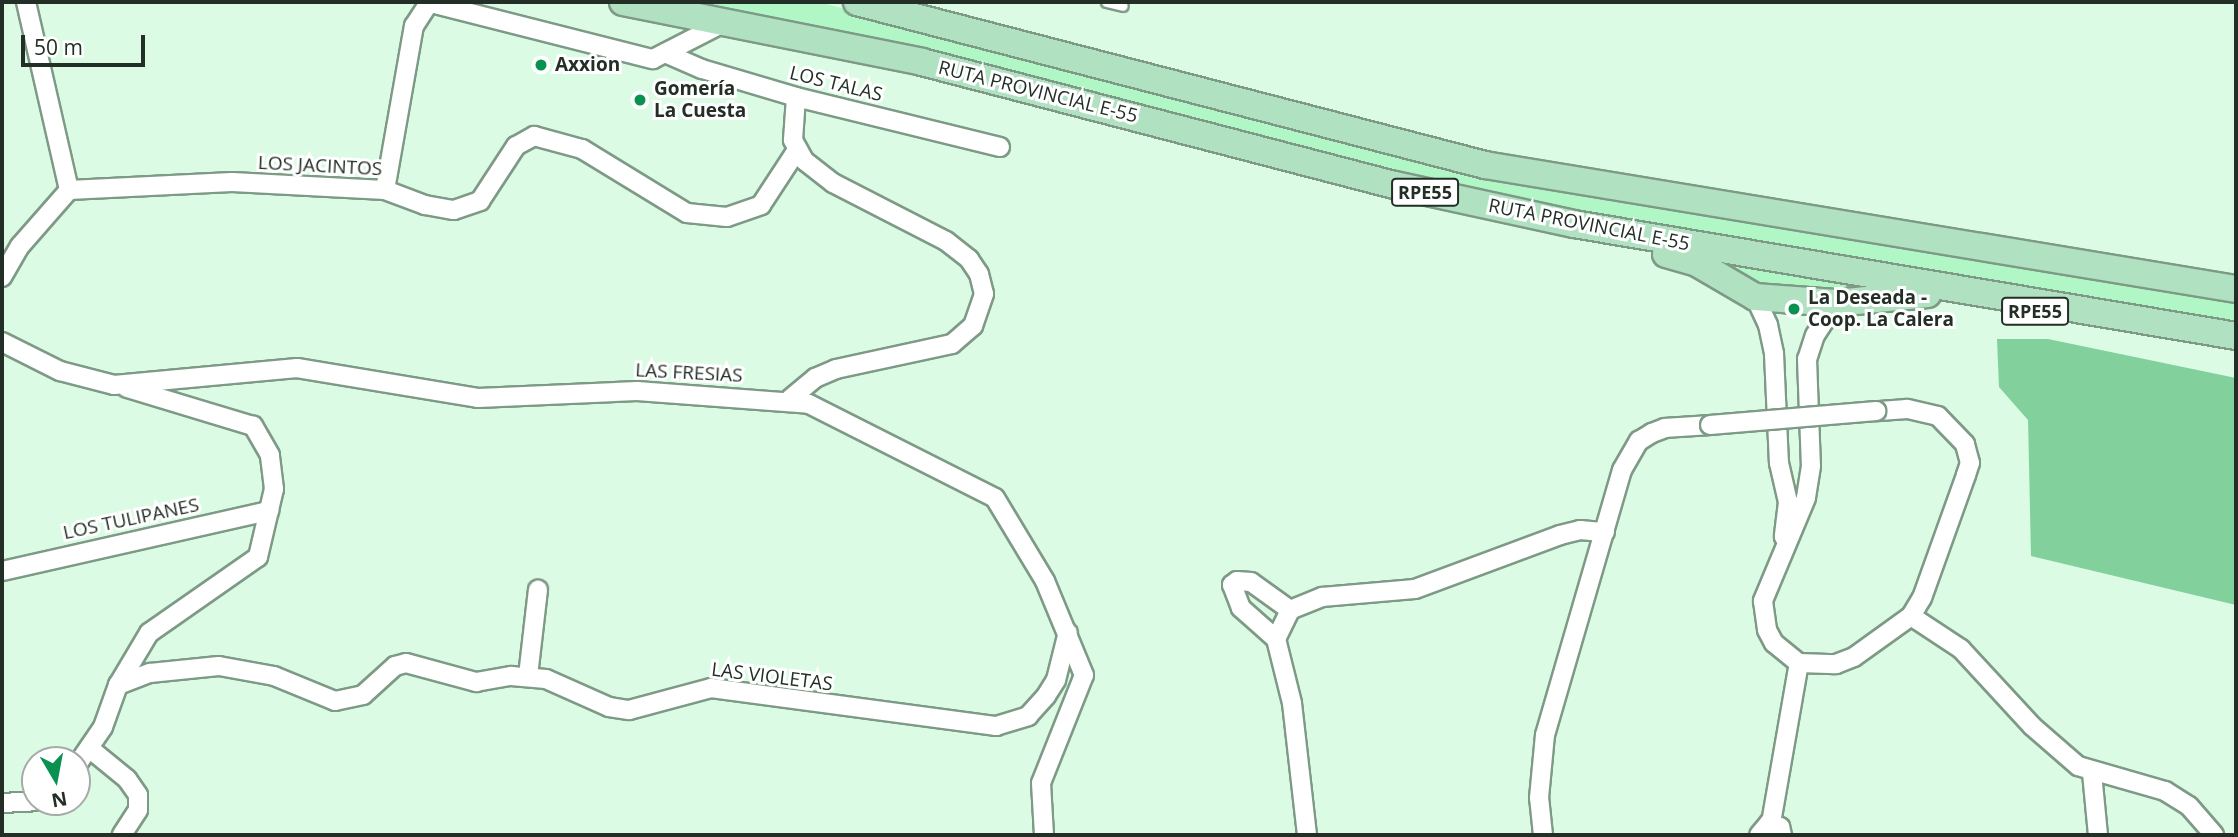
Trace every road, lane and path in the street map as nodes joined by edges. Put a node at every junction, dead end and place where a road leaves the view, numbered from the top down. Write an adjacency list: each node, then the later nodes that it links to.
1 (26, 2): 14 (street)
2 (428, 2): 9 (street); 15 (street)
3 (485, 2): 9 (street)
4 (623, 2): 8 (main road, RUTA PROVINCIAL E-55 / RPE55)
5 (857, 2): 18 (main road, RUTA PROVINCIAL E-55 / RPE55)
6 (1106, 2): 7 (lane)
7 (1123, 6)
8 (723, 23): 10 (street); 16 (main road, RUTA PROVINCIAL E-55 / RPE55)
9 (513, 25): 10 (street)
10 (666, 52): 11 (street, LOS TALAS)
11 (796, 96): 12 (street, LOS TALAS); 13 (street)
12 (1000, 147)
13 (797, 150): 15 (street, LOS JACINTOS); 25 (street)
14 (69, 190): 15 (street, LOS JACINTOS); 17 (street)
15 (385, 190)
16 (1449, 198): 19 (main road, RPE55); 21 (main road, RUTA PROVINCIAL E-55 / RPE55)
17 (2, 277)
18 (2236, 289)
19 (1755, 297): 20 (main road, RPE55); 26 (street)
20 (1836, 303): 21 (main road, RPE55); 27 (street)
21 (2192, 328): 22 (main road, RUTA PROVINCIAL E-55 / RPE55)
22 (2236, 336)
23 (2, 342): 24 (street, LAS FRESIAS)
24 (114, 385): 25 (street, LAS FRESIAS); 28 (street)
25 (790, 399): 35 (street, LAS FRESIAS)
26 (1779, 463): 27 (street); 30 (street)
27 (1811, 466): 30 (street)
28 (269, 512): 31 (street, LOS TULIPANES); 39 (street)
29 (1605, 532): 33 (street); 34 (street, bridge); 49 (street)
30 (1782, 553): 37 (street)
31 (2, 571)
32 (538, 590): 38 (street)
33 (1290, 610): 36 (street); 36 (street)
34 (1911, 616): 37 (street); 42 (street)
35 (1068, 632): 38 (street, LAS VIOLETAS); 47 (street, LAS FRESIAS)
36 (1276, 639): 48 (street)
37 (1799, 663): 45 (street)
38 (528, 676): 39 (street, LAS VIOLETAS)
39 (118, 685): 40 (street)
40 (90, 746)
41 (91, 750): 46 (street)
42 (2092, 773): 50 (street); 51 (street)
43 (21, 802): 44 (street)
44 (2, 803)
45 (1771, 831)
46 (122, 835)
47 (1044, 835)
48 (1307, 835)
49 (1544, 835)
50 (2098, 835)
51 (2214, 835)

